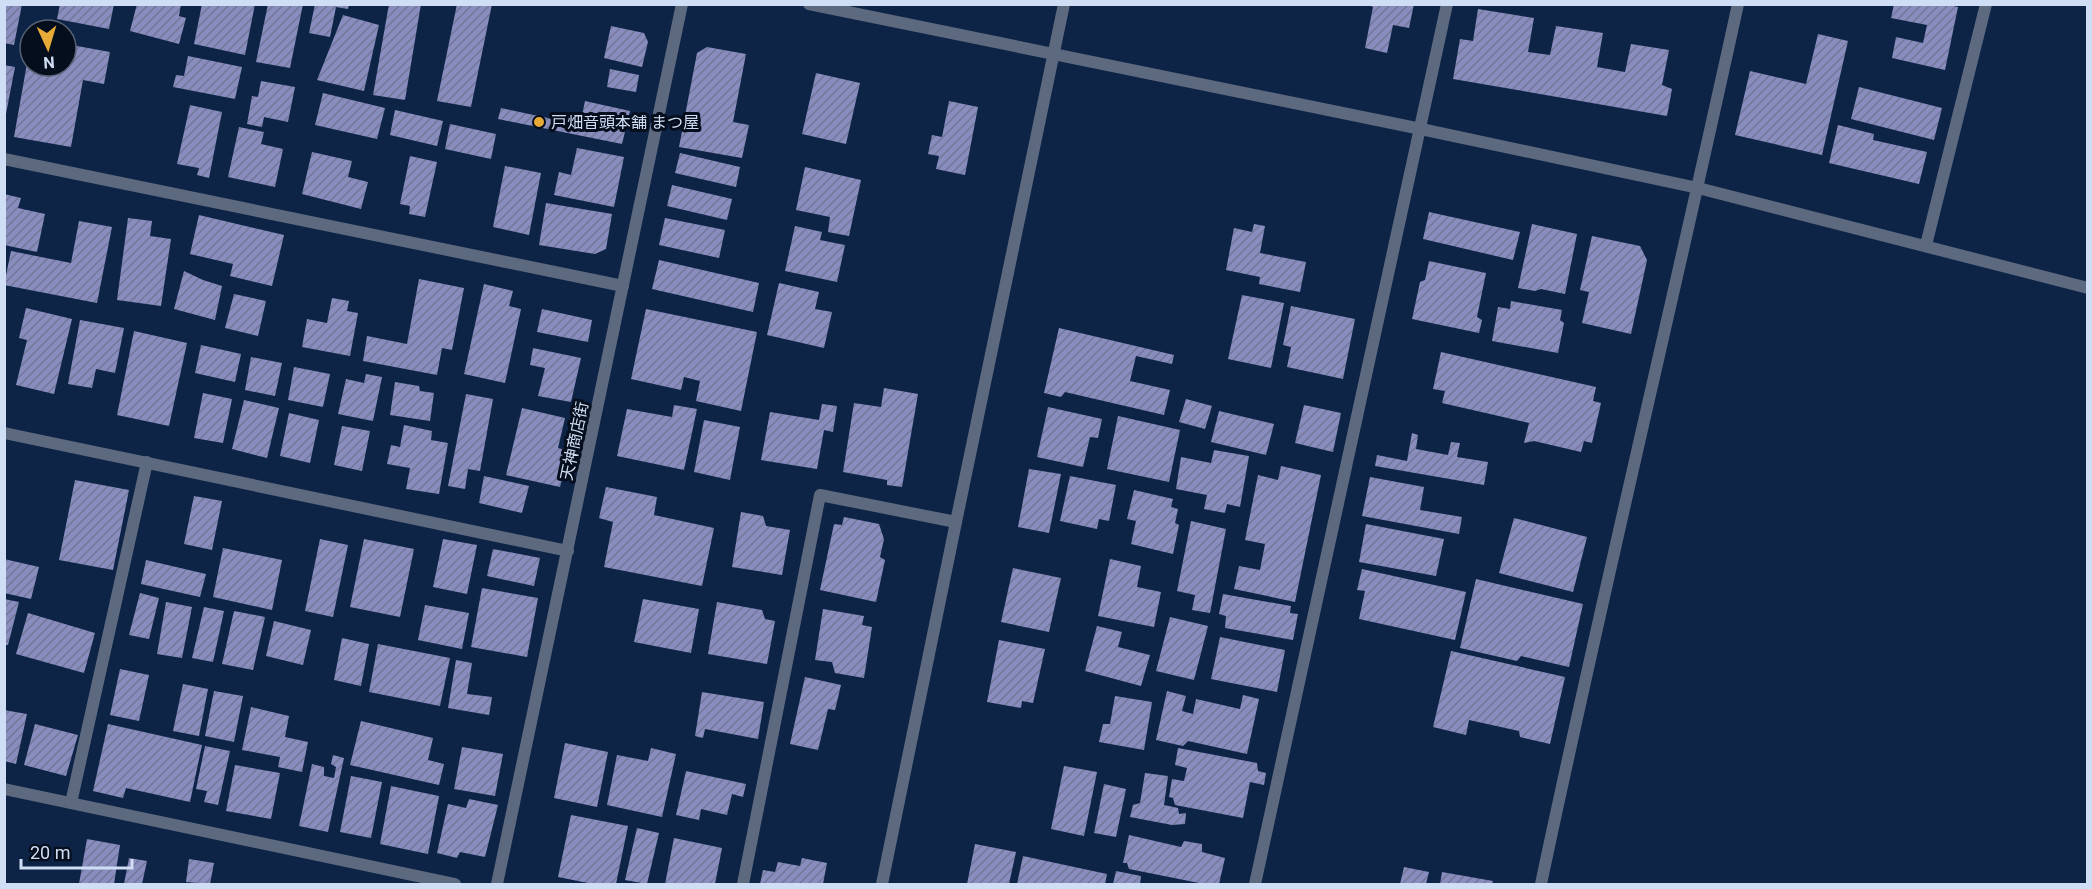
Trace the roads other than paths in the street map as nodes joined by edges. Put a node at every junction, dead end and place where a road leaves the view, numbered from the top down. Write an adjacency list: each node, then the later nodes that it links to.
1 (682, 4): 12 (street, 天神商店街)
2 (808, 4): 7 (street)
3 (1064, 4): 7 (street)
4 (1447, 4): 8 (street)
5 (1738, 4): 10 (street)
6 (1986, 4): 11 (street)
7 (1053, 55): 8 (street); 16 (street)
8 (1421, 129): 10 (street); 24 (street)
9 (4, 159): 12 (street)
10 (1698, 188): 11 (street); 25 (street)
11 (1926, 245): 13 (street)
12 (623, 286): 17 (street, 天神商店街)
13 (2088, 288)
14 (4, 433): 15 (street)
15 (147, 462): 17 (street); 19 (street)
16 (956, 522): 22 (street); 23 (street)
17 (568, 551): 21 (street, 天神商店街)
18 (4, 789): 19 (street)
19 (71, 803): 20 (street)
20 (455, 885)
21 (497, 885)
22 (743, 885)
23 (882, 885)
24 (1255, 885)
25 (1541, 885)

